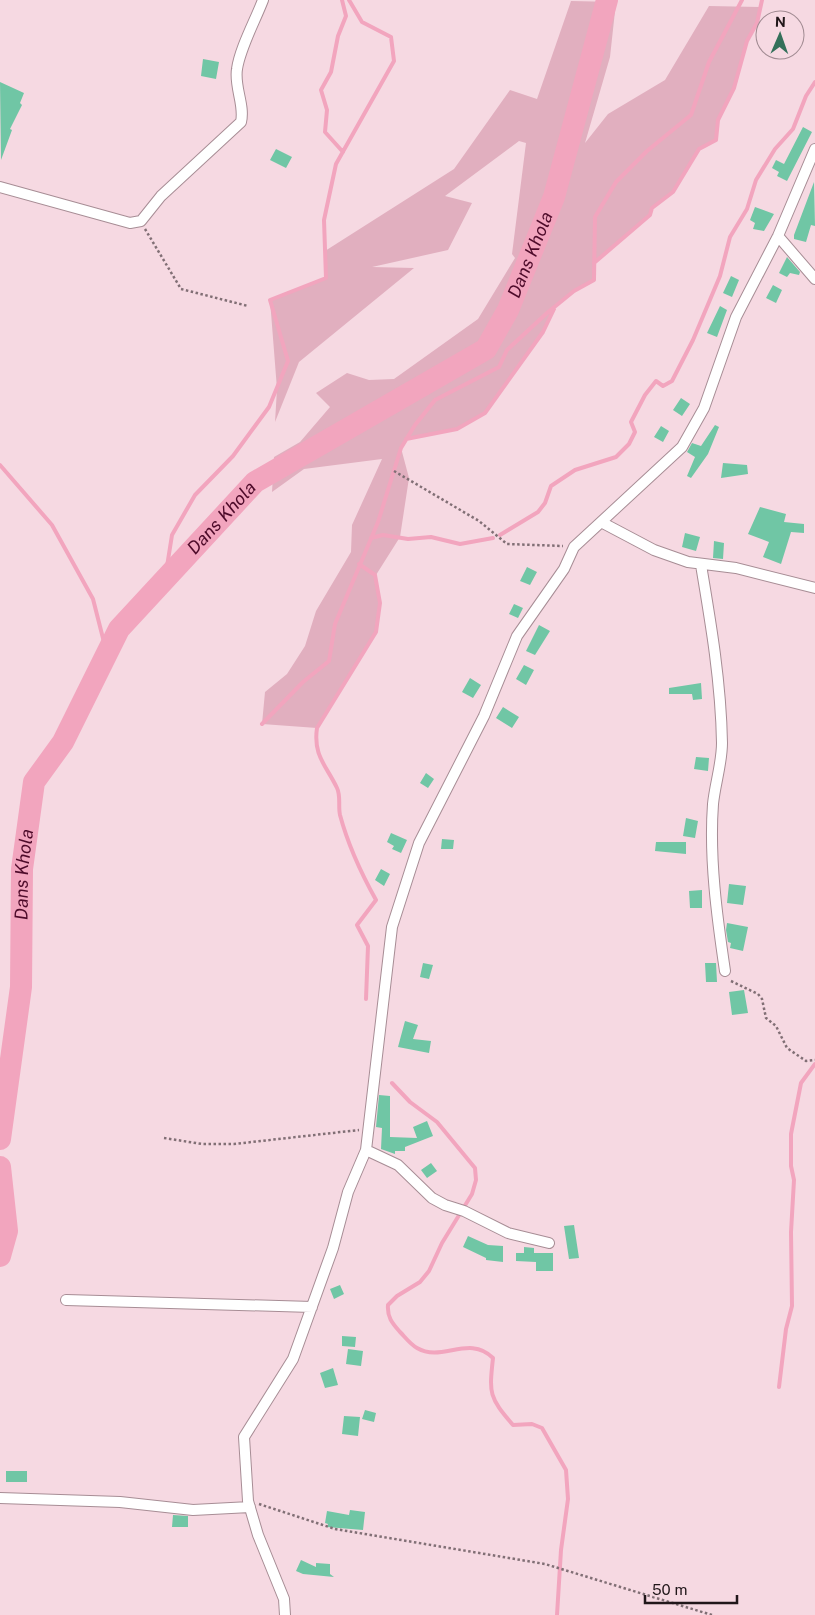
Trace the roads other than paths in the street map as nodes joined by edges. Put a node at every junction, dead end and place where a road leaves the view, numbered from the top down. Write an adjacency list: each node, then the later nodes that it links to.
1 (263, 0): 3 (street)
2 (815, 149): 4 (street)
3 (0, 186)
4 (778, 236): 5 (street); 6 (street)
5 (815, 279)
6 (601, 522): 7 (street); 10 (street)
7 (701, 565): 8 (street); 9 (street)
8 (815, 588)
9 (724, 971)
10 (366, 1150): 11 (street); 13 (street)
11 (549, 1243)
12 (66, 1300): 13 (street)
13 (312, 1307): 15 (street)
14 (0, 1498): 15 (street)
15 (249, 1504): 16 (street)
16 (285, 1615)

